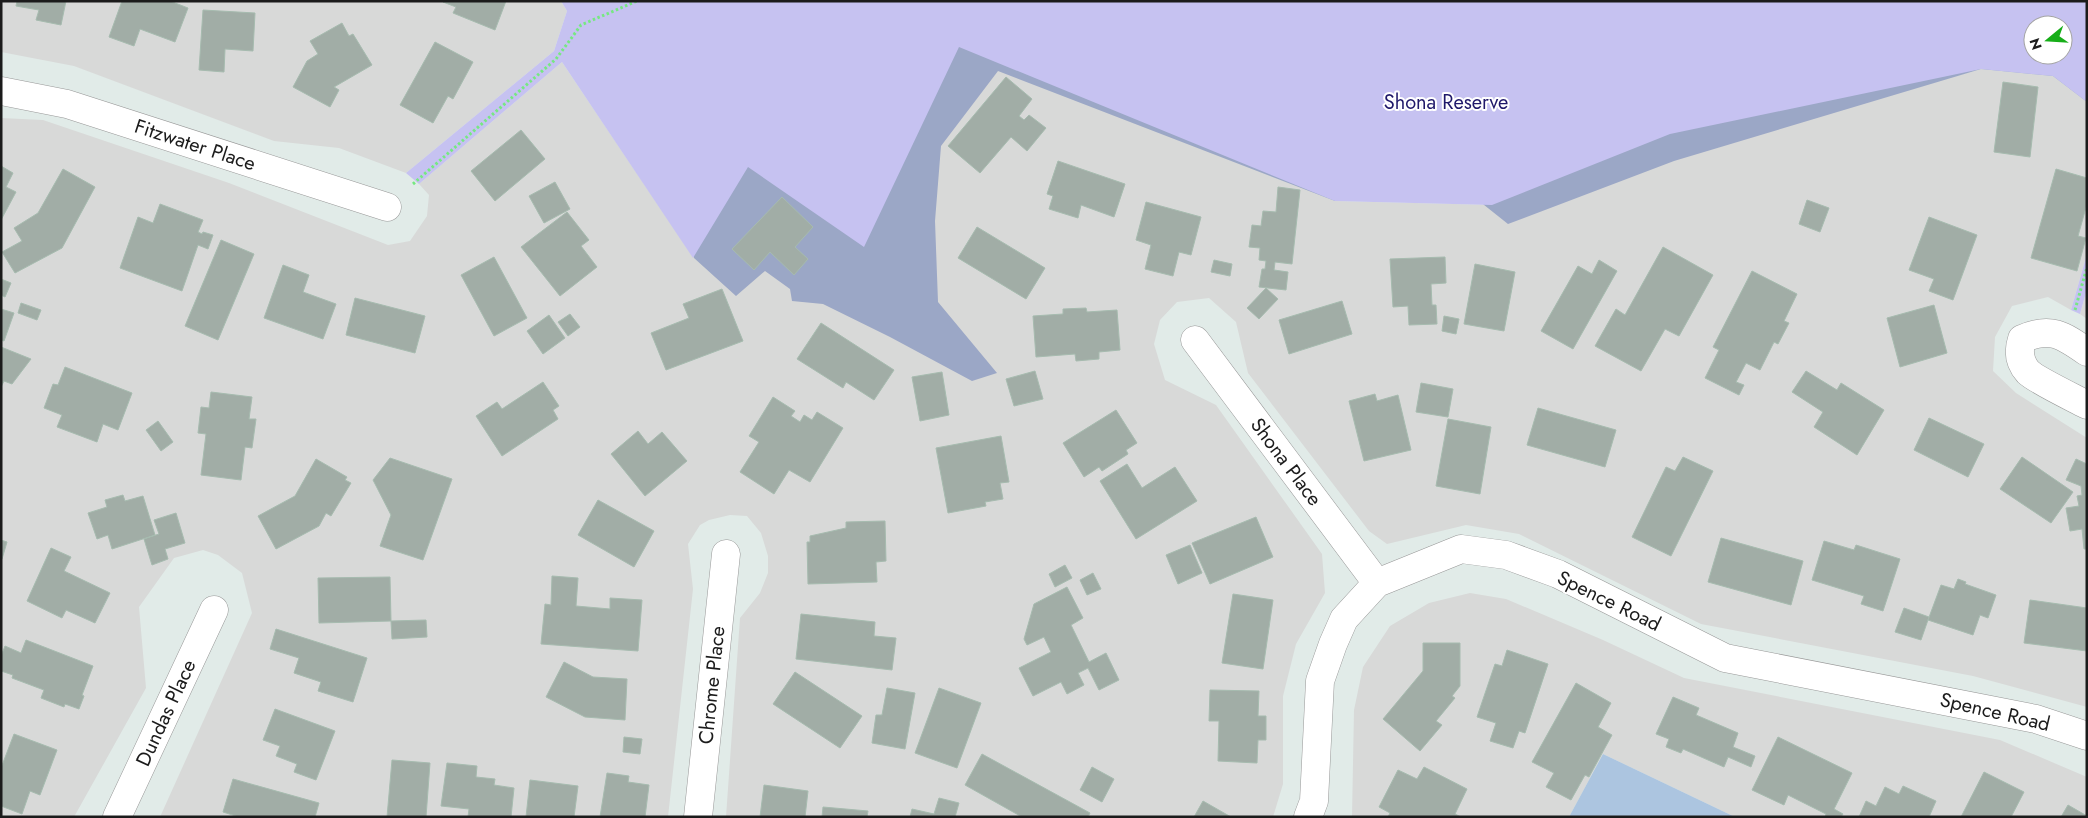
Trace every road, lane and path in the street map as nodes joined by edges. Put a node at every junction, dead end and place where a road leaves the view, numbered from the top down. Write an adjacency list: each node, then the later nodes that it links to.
1 (637, 1): 3 (path)
2 (1, 91): 4 (street, Fitzwater Place)
3 (413, 184)
4 (387, 207)
5 (2087, 267): 6 (path)
6 (2074, 311)
7 (1195, 340): 11 (street, Shona Place)
8 (2087, 352): 9 (street)
9 (2087, 405)
10 (726, 554): 15 (street, Chrome Place)
11 (1377, 583): 13 (street, Spence Road); 16 (street, Spence Road)
12 (214, 610): 14 (street, Dundas Place)
13 (2087, 736)
14 (117, 817)
15 (698, 817)
16 (1308, 817)

